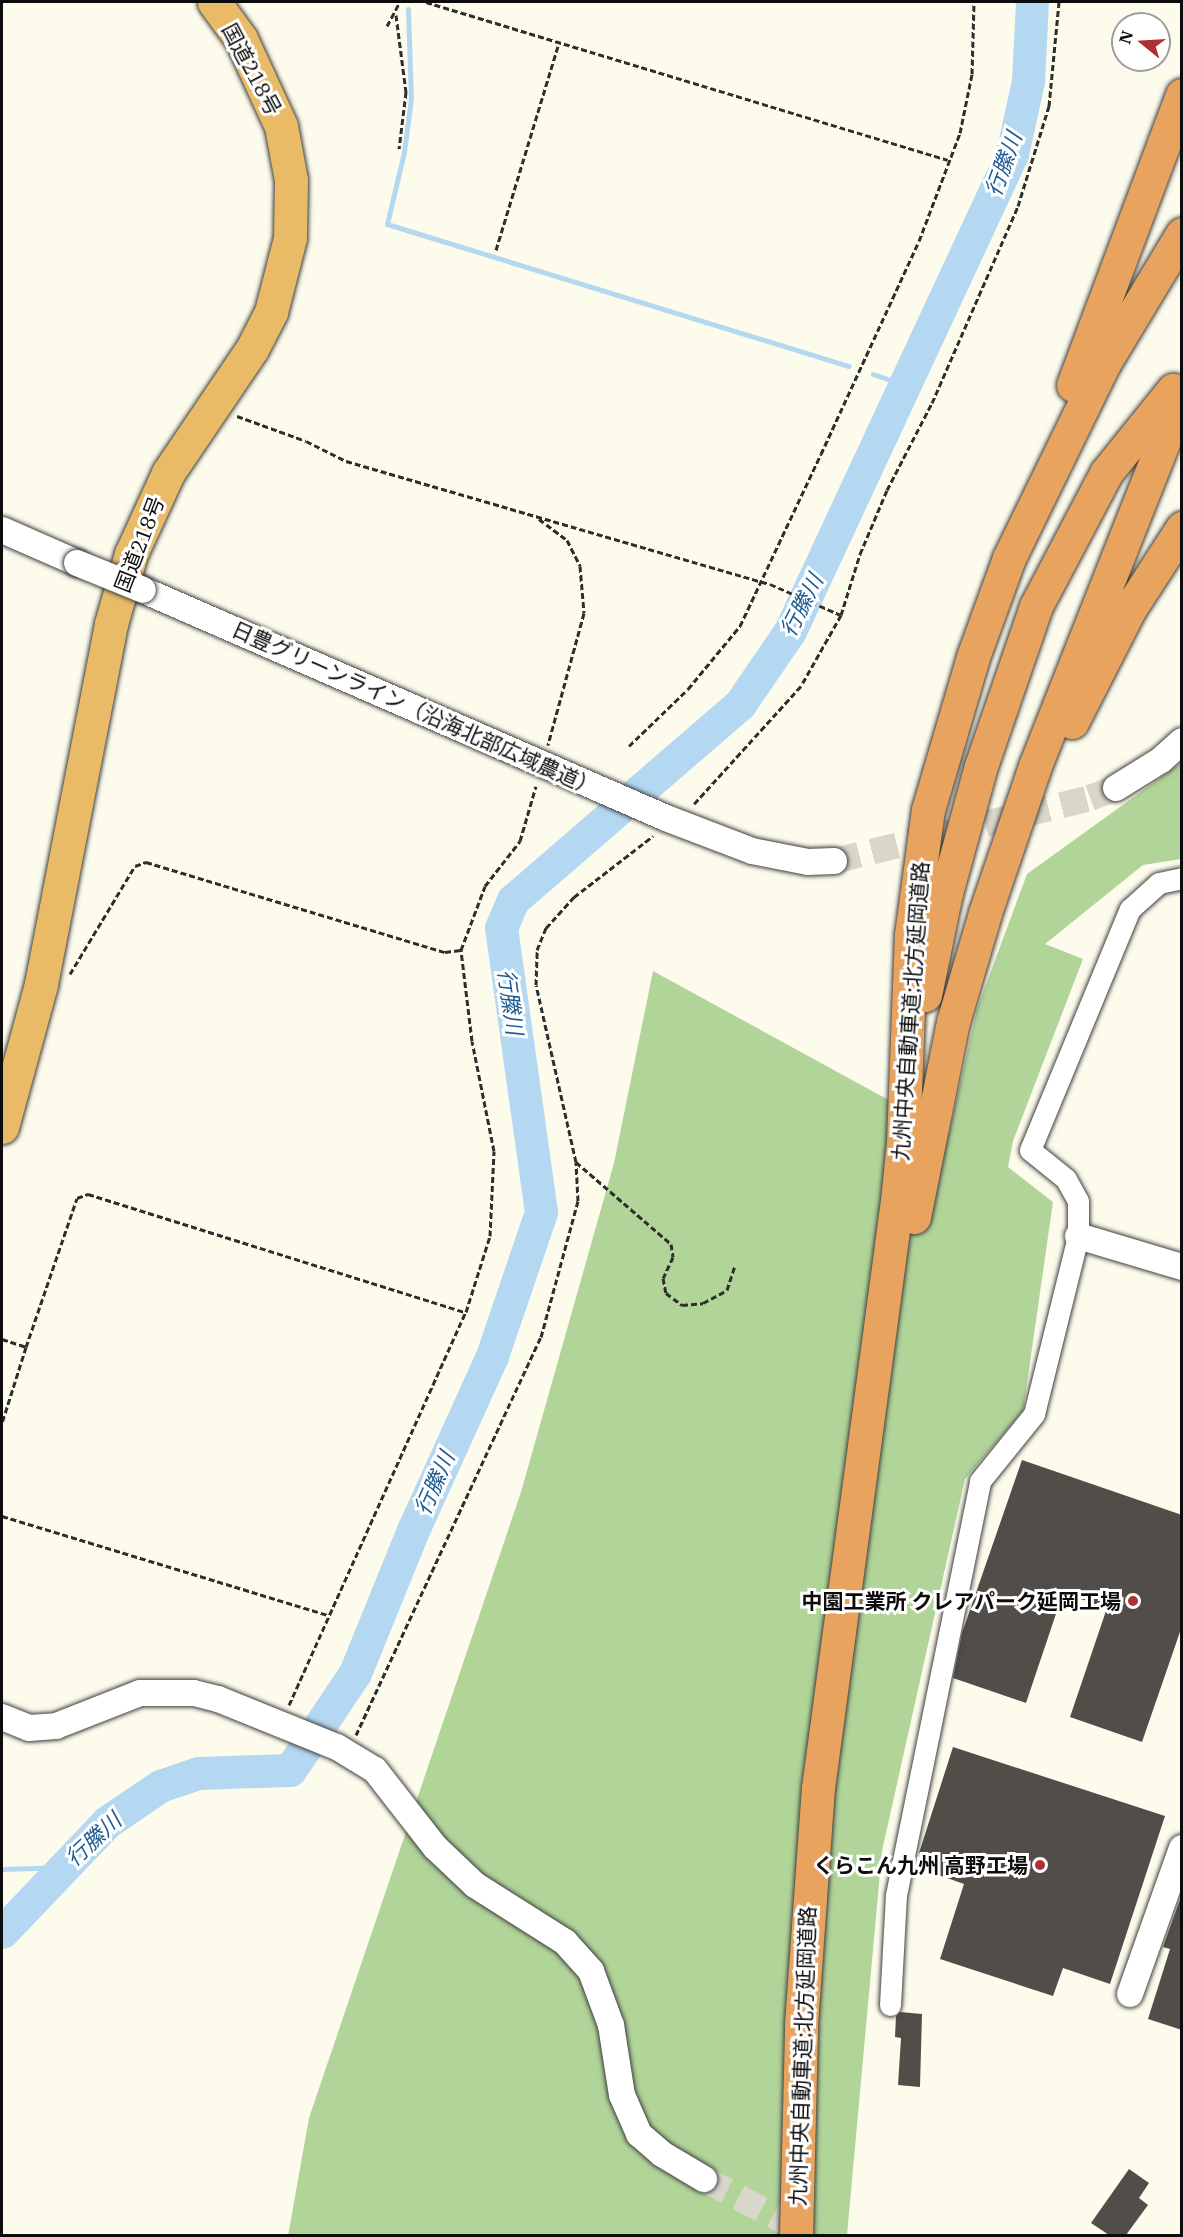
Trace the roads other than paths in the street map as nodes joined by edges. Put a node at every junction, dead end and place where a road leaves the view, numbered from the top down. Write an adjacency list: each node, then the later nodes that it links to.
1 (214, 2): 13 (highway, 国道218号)
2 (1182, 95): 8 (highway)
3 (1182, 234): 8 (highway, 九州中央自動車道;北方延岡道路)
4 (1182, 381): 14 (highway)
5 (1182, 394): 14 (highway, 九州中央自動車道;北方延岡道路)
6 (1182, 528): 14 (highway)
7 (2, 530): 11 (street, 日豊グリーンライン（沿海北部広域農道）, bridge)
8 (1009, 558): 14 (highway, 九州中央自動車道;北方延岡道路)
9 (1182, 741): 10 (street)
10 (1116, 788)
11 (834, 861)
12 (1182, 878): 15 (street)
13 (2, 1127)
14 (918, 1136): 22 (highway, 九州中央自動車道;北方延岡道路)
15 (1078, 1236): 16 (street); 20 (street)
16 (1182, 1267)
17 (2, 1717): 21 (street)
18 (1182, 1848): 19 (street)
19 (1130, 1994)
20 (890, 2005)
21 (704, 2179)
22 (796, 2235)

